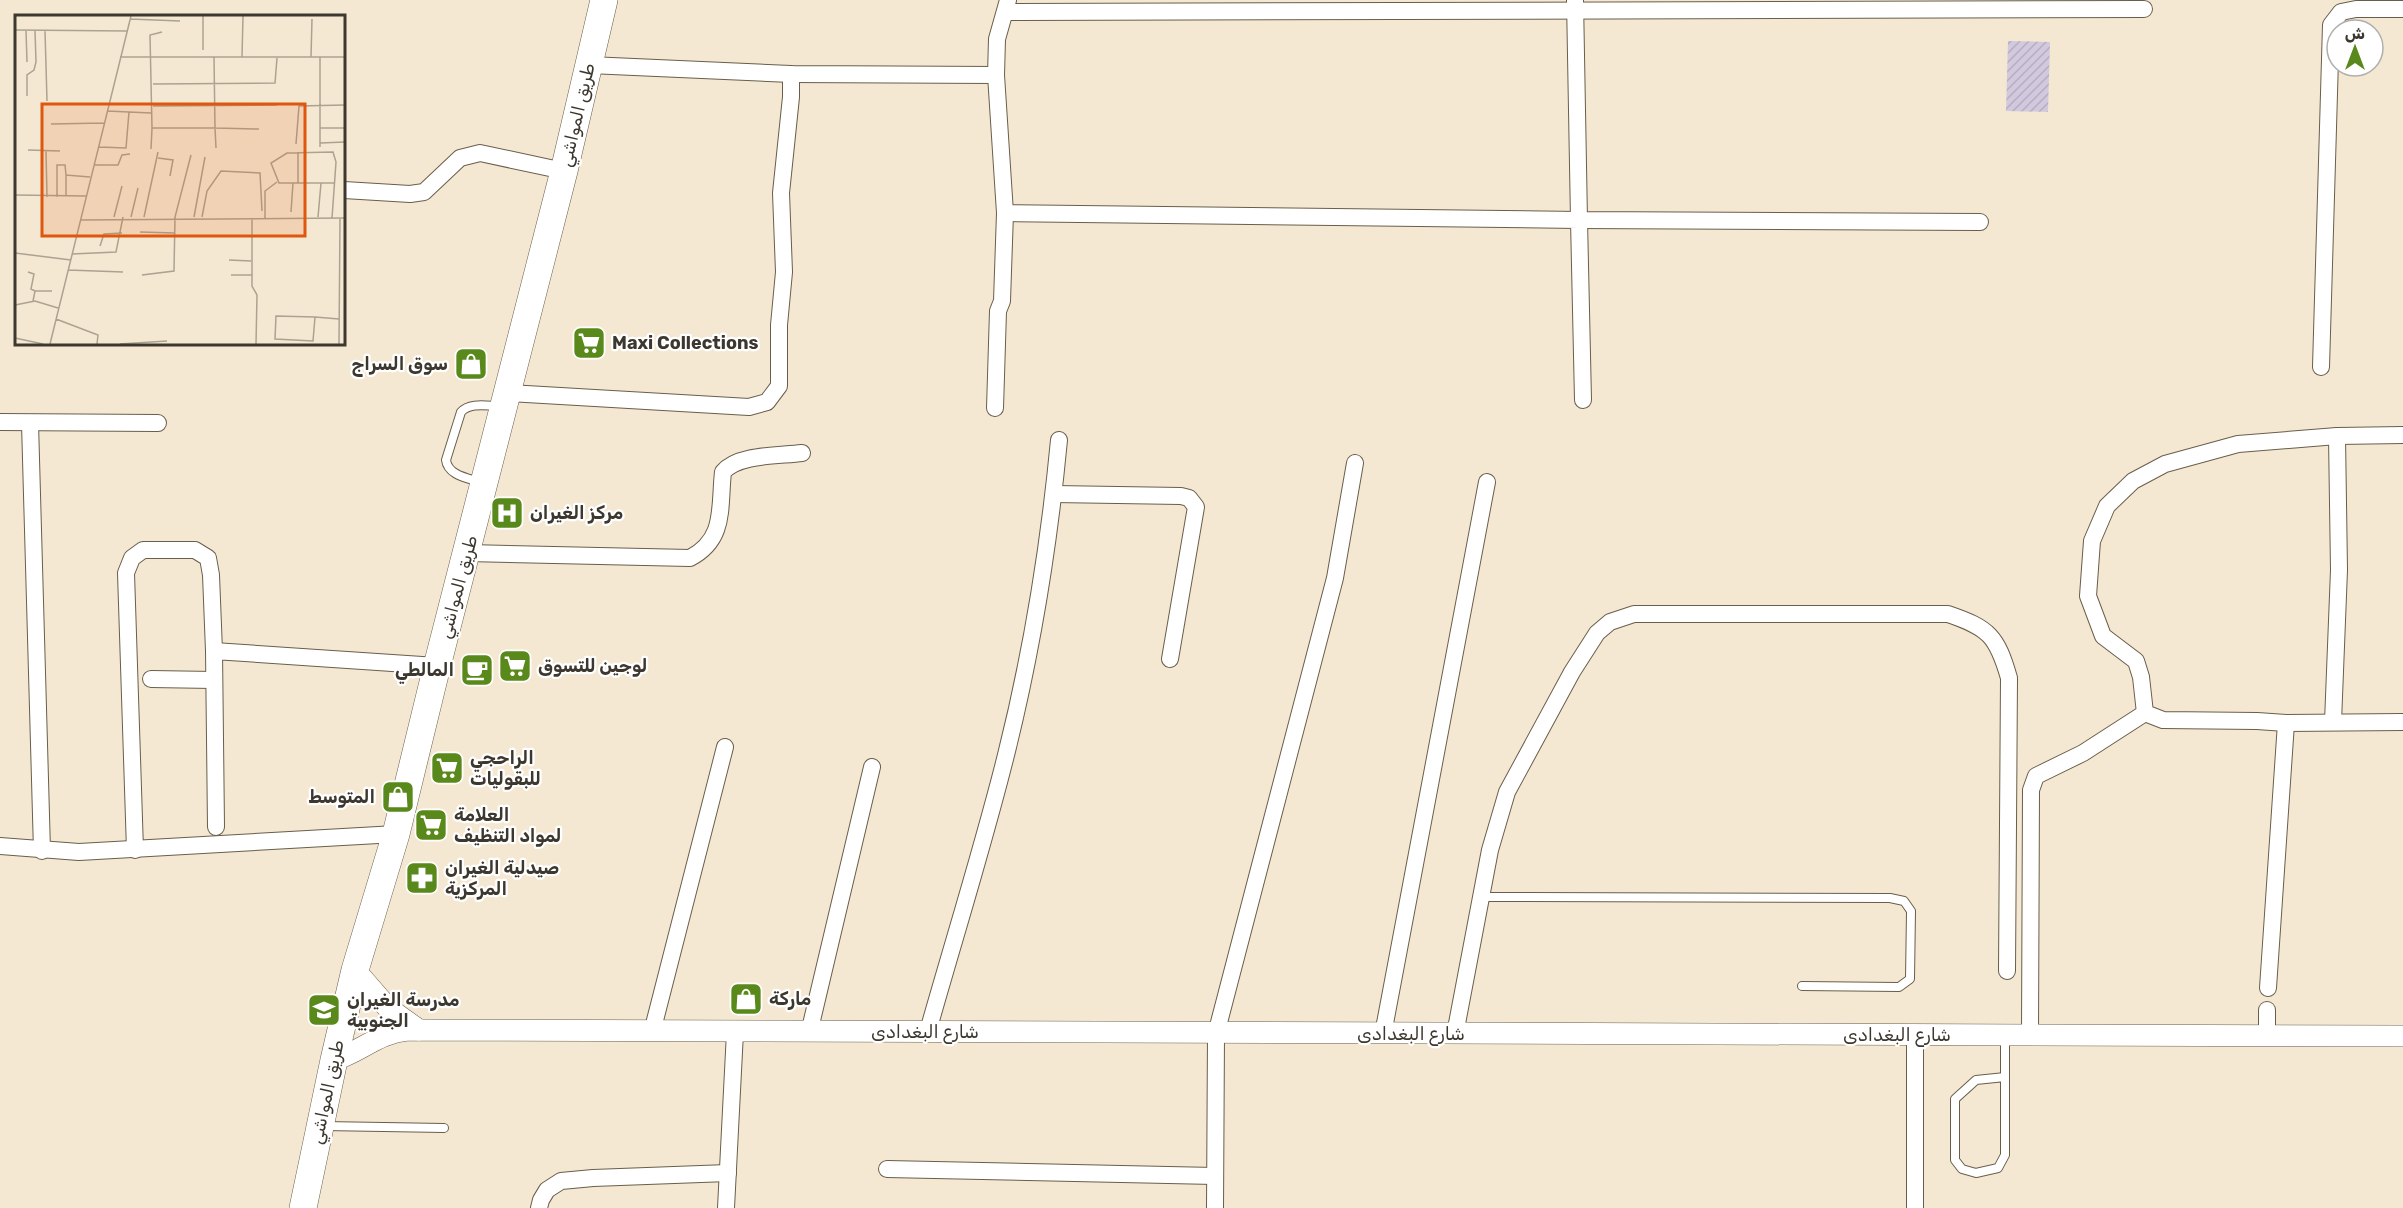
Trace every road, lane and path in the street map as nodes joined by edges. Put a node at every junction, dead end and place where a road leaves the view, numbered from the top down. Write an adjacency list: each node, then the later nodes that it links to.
1 (604, 0): 6 (main road, طريق المواشي)
2 (1007, 6): 3 (street); 8 (street)
3 (1575, 6): 4 (street); 12 (street)
4 (2144, 9)
5 (2403, 9): 14 (street)
6 (589, 65): 7 (street); 9 (main road, طريق المواشي)
7 (791, 74): 8 (street); 15 (street)
8 (996, 75): 11 (street)
9 (564, 171): 10 (street); 15 (main road, طريق المواشي)
10 (345, 190)
11 (1005, 213): 12 (street); 17 (street)
12 (1579, 220): 13 (street); 16 (street)
13 (1980, 222)
14 (2321, 366)
15 (507, 399): 27 (main road, طريق المواشي); 27 (lane)
16 (1583, 400)
17 (995, 408)
18 (0, 423): 19 (street)
19 (30, 423): 20 (street); 44 (street)
20 (158, 423)
21 (2403, 435): 22 (street)
22 (2337, 436): 35 (street); 36 (street)
23 (1059, 440): 28 (street)
24 (802, 453): 29 (street)
25 (1355, 462): 57 (street)
26 (1487, 482): 58 (street)
27 (485, 484): 29 (main road, طريق المواشي)
28 (1054, 494): 31 (street); 53 (street)
29 (467, 553): 32 (main road, طريق المواشي)
30 (214, 651): 32 (street); 34 (street); 45 (street)
31 (1170, 659)
32 (437, 666): 42 (main road, طريق المواشي)
33 (151, 679): 34 (street)
34 (214, 680): 41 (street)
35 (2145, 713): 38 (street); 62 (street)
36 (2333, 722): 37 (street); 38 (street)
37 (2403, 722)
38 (2286, 723): 50 (street)
39 (725, 747): 54 (street)
40 (872, 767): 56 (street)
41 (216, 828)
42 (396, 834): 45 (street); 47 (main road, طريق المواشي)
43 (0, 846): 44 (street)
44 (42, 850): 45 (street)
45 (135, 850)
46 (1480, 897): 48 (street); 49 (lane); 59 (street)
47 (355, 970): 52 (street); 65 (main road, طريق المواشي)
48 (2007, 971)
49 (1802, 986)
50 (2268, 988)
51 (2267, 1010): 63 (street)
52 (419, 1030): 54 (street, شارع البغدادى); 65 (street, شارع البغدادى)
53 (928, 1031): 56 (street, شارع البغدادى); 57 (street, شارع البغدادى)
54 (652, 1032): 55 (street, شارع البغدادى)
55 (735, 1032): 56 (street, شارع البغدادى); 70 (street)
56 (809, 1033)
57 (1216, 1034): 58 (street, شارع البغدادى); 71 (street)
58 (1383, 1034): 59 (street, شارع البغدادى)
59 (1455, 1034): 60 (street, شارع البغدادى)
60 (1915, 1035): 61 (street, شارع البغدادى); 76 (street)
61 (2005, 1036): 62 (street, شارع البغدادى); 66 (lane)
62 (2030, 1036): 63 (street, شارع البغدادى)
63 (2267, 1036): 64 (street, شارع البغدادى)
64 (2403, 1036)
65 (333, 1060): 67 (main road, طريق المواشي)
66 (2005, 1077): 66 (lane)
67 (320, 1126): 68 (lane); 72 (main road, طريق المواشي)
68 (444, 1128)
69 (887, 1169): 71 (street)
70 (728, 1173): 73 (street); 74 (street)
71 (1215, 1176): 75 (street)
72 (303, 1208)
73 (539, 1208)
74 (726, 1208)
75 (1215, 1208)
76 (1915, 1208)

